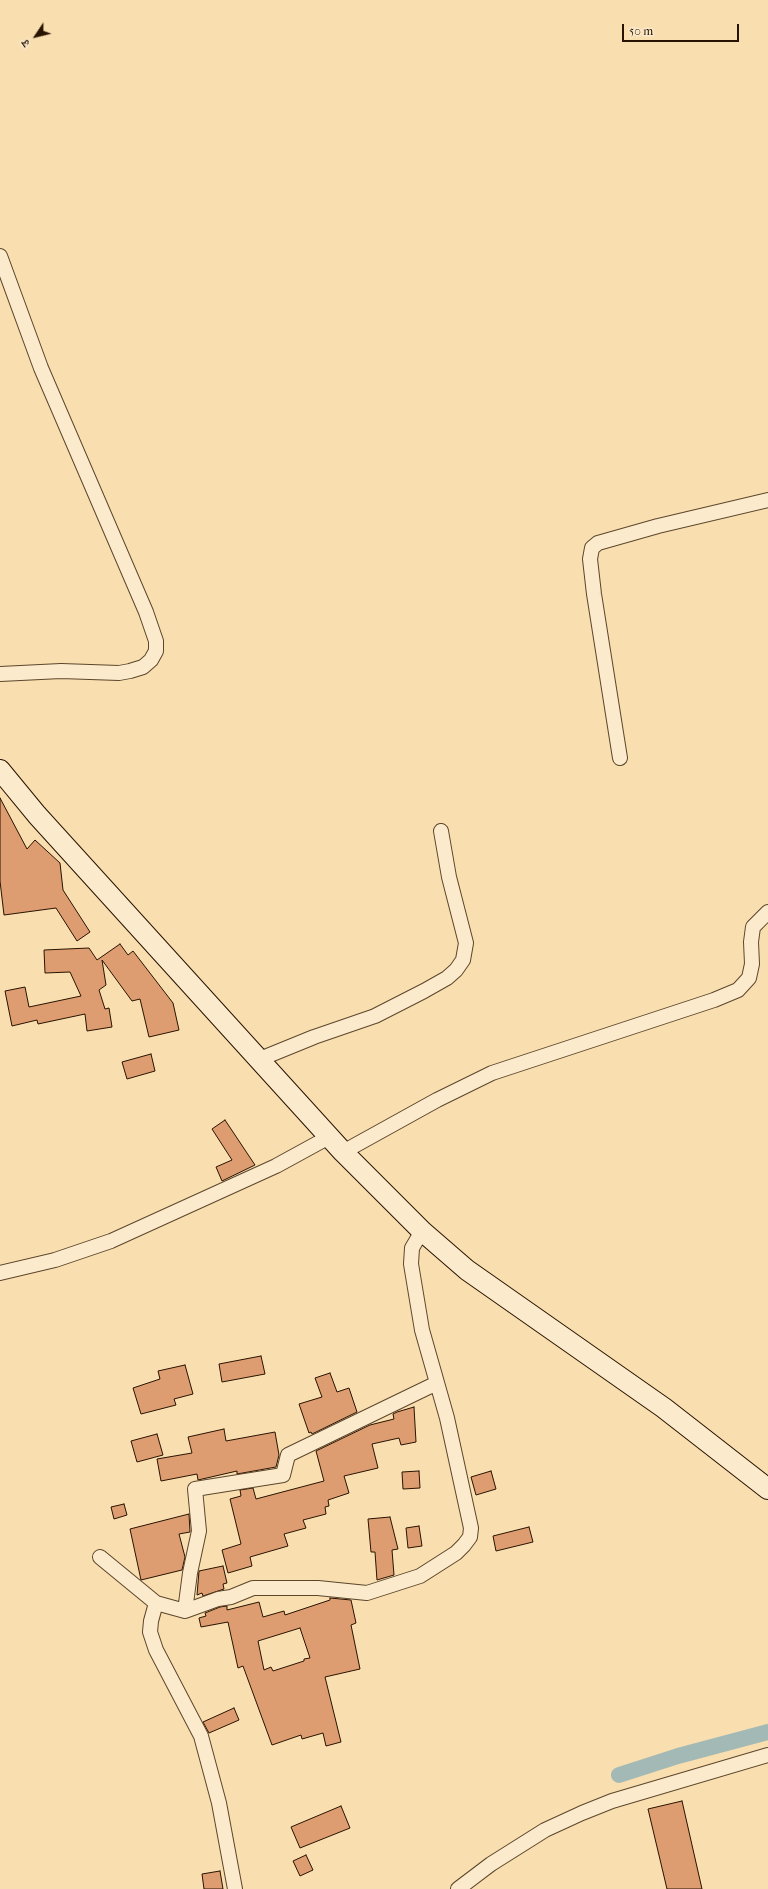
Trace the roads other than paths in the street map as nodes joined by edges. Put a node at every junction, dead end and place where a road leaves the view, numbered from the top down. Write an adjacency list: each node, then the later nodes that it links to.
1 (0, 256): 3 (street)
2 (768, 500): 4 (street)
3 (0, 674)
4 (620, 758)
5 (0, 770): 8 (main road)
6 (441, 831): 8 (street)
7 (768, 912): 10 (street)
8 (260, 1059): 9 (main road)
9 (329, 1137): 10 (main road); 12 (street)
10 (343, 1152): 11 (main road)
11 (422, 1231): 13 (street); 14 (main road)
12 (0, 1273)
13 (437, 1384): 17 (street); 17 (street)
14 (768, 1489)
15 (100, 1557): 16 (street)
16 (156, 1603): 17 (street); 19 (street)
17 (185, 1611)
18 (768, 1755): 20 (street)
19 (235, 1889)
20 (458, 1889)

